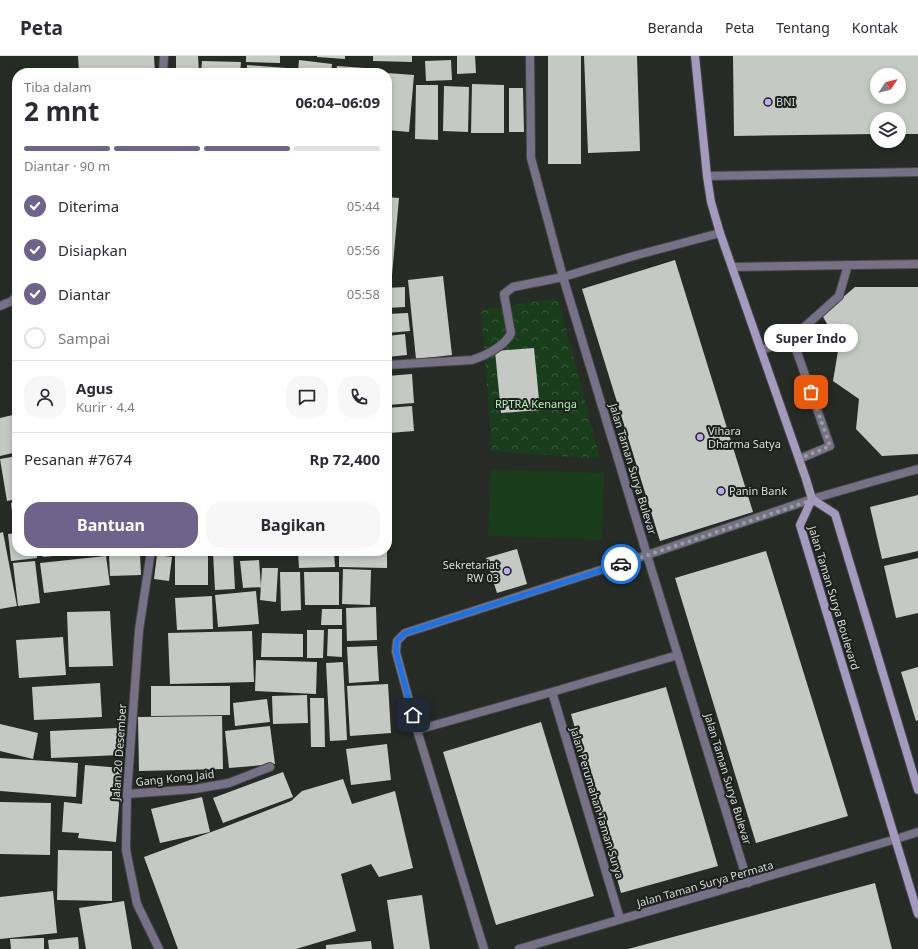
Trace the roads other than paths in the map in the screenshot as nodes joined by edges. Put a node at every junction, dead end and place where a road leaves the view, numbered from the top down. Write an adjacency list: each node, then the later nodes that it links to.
1 (164, 56): 4 (street)
2 (530, 56): 11 (street, Jalan Taman Surya Bulevar)
3 (695, 56): 6 (street)
4 (163, 68)
5 (918, 172): 6 (street)
6 (707, 176): 7 (street)
7 (720, 233): 10 (street); 11 (street)
8 (918, 264): 9 (street)
9 (848, 265): 10 (street); 14 (street)
10 (733, 267): 15 (street)
11 (563, 277): 16 (street); 20 (street, Jalan Taman Surya Bulevar)
12 (12, 302): 13 (street)
13 (0, 306)
14 (792, 338): 15 (street); 17 (street)
15 (762, 350): 17 (street)
16 (392, 365)
17 (799, 459): 19 (street)
18 (918, 469): 19 (street)
19 (812, 500): 20 (street); 26 (street); 29 (street, Jalan Taman Surya Boulevard)
20 (647, 555): 22 (street, Jalan Taman Surya Bulevar); 24 (street)
21 (150, 556): 27 (street, Jalan 20 Desember)
22 (678, 655): 23 (street); 30 (street, Jalan Taman Surya Bulevar)
23 (552, 692): 24 (street); 32 (street, Jalan Perumahan Taman Surya)
24 (417, 730): 34 (street)
25 (270, 767): 27 (street, Gang Kong Jaid)
26 (918, 790)
27 (127, 794): 33 (street, Jalan 20 Desember)
28 (918, 832): 29 (street, Jalan Taman Surya Permata)
29 (896, 839): 30 (street, Jalan Taman Surya Permata); 31 (street, Jalan Taman Surya Boulevard)
30 (748, 882): 32 (street, Jalan Taman Surya Permata)
31 (918, 914)
32 (620, 920): 35 (street, Jalan Taman Surya Permata)
33 (159, 949)
34 (484, 949)
35 (519, 949)

